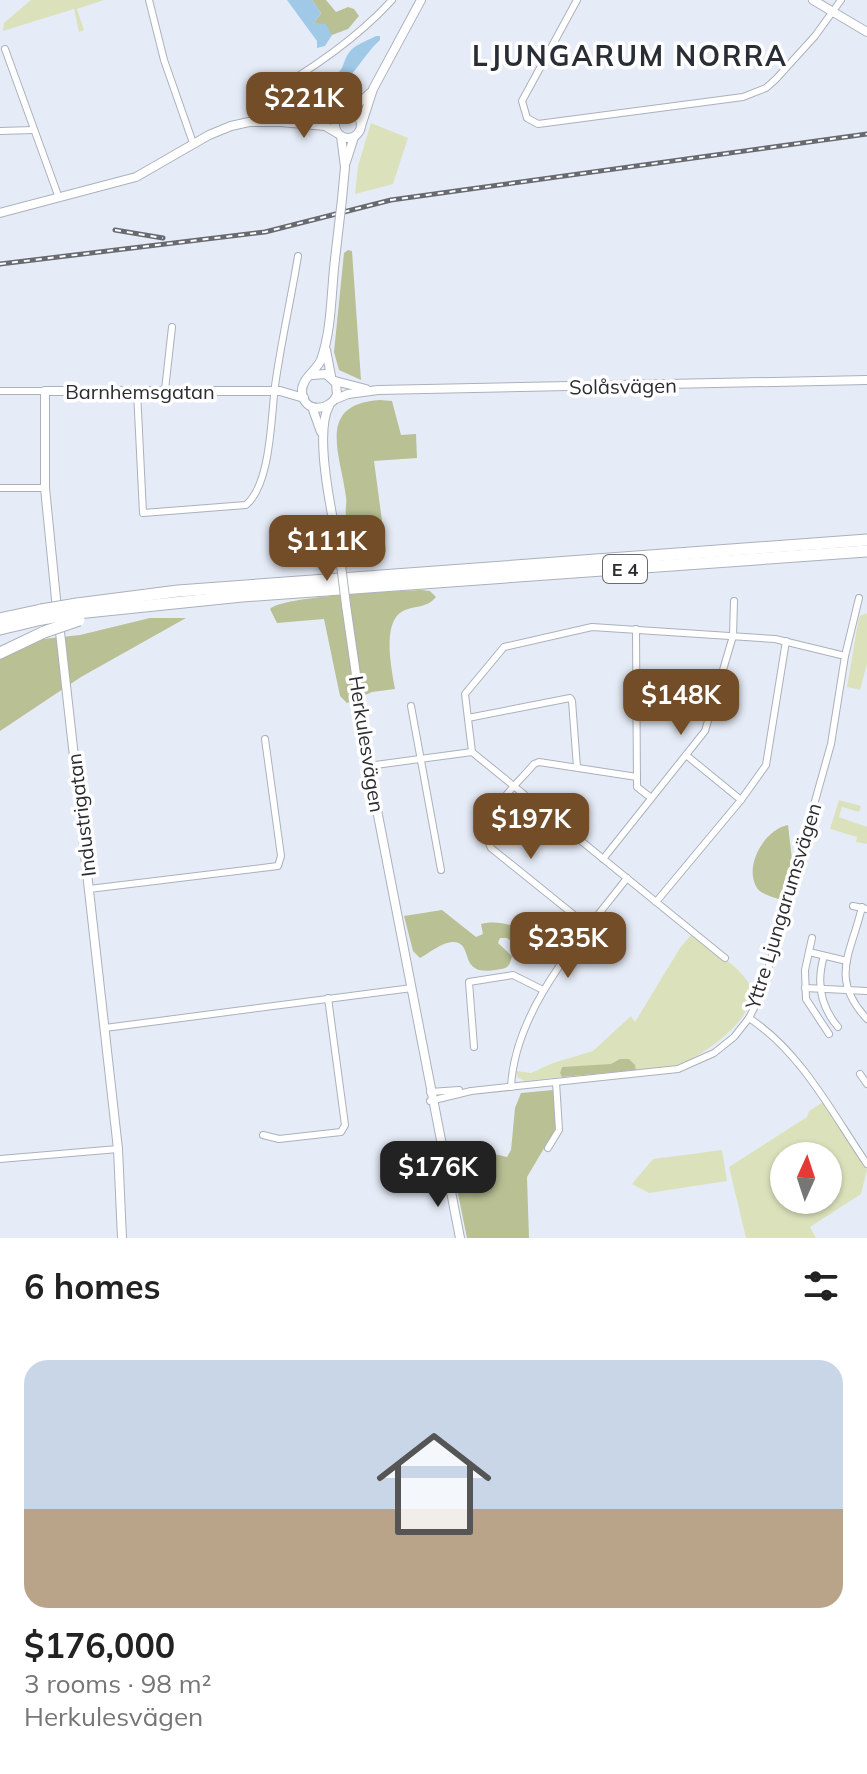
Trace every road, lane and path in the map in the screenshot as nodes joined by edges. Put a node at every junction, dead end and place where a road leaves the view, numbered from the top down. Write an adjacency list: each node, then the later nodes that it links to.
1 (149, 0): 21 (street)
2 (392, 0): 13 (street)
3 (577, 0): 7 (street)
4 (813, 0): 7 (street)
5 (841, 0): 7 (street)
6 (418, 1): 12 (street)
7 (833, 11): 8 (street)
8 (867, 32)
9 (5, 49): 10 (street)
10 (11, 66): 11 (street); 17 (street)
11 (0, 69)
12 (373, 89): 14 (street); 16 (street)
13 (251, 104)
14 (345, 113): 15 (street); 16 (street); 19 (street)
15 (281, 122): 19 (street); 21 (street)
16 (361, 126): 20 (street)
17 (34, 130): 18 (street); 23 (street)
18 (0, 131)
19 (339, 134): 20 (street); 22 (street)
20 (354, 137): 22 (street)
21 (193, 143): 23 (street)
22 (345, 167): 27 (street, bridge)
23 (59, 198): 24 (street)
24 (0, 213)
25 (298, 256): 37 (street)
26 (172, 327): 32 (street)
27 (325, 343): 28 (street); 29 (street)
28 (312, 375): 29 (street); 31 (street)
29 (333, 378): 33 (street, Solåsvägen); 39 (street)
30 (867, 380): 33 (street, Solåsvägen)
31 (304, 383): 37 (street, Barnhemsgatan); 38 (street)
32 (165, 390): 36 (street, Barnhemsgatan); 37 (street, Barnhemsgatan)
33 (378, 390): 39 (street, Solåsvägen)
34 (0, 391): 35 (street, Barnhemsgatan)
35 (45, 391): 36 (street, Barnhemsgatan); 43 (street, Industrigatan)
36 (137, 391): 37 (street)
37 (277, 391): 38 (street, Barnhemsgatan)
38 (304, 398): 40 (street)
39 (332, 403): 40 (street); 41 (street, Herkulesvägen)
40 (312, 407): 41 (street, Herkulesvägen)
41 (323, 440): 65 (street, Herkulesvägen, bridge)
42 (0, 488): 43 (street)
43 (45, 488): 74 (street, Industrigatan)
44 (867, 540): 48 (highway, E 4)
45 (867, 551): 48 (highway, E 4)
46 (859, 598): 91 (street, Yttre Ljungarumsvägen)
47 (734, 601): 53 (street)
48 (78, 612): 49 (highway, bridge); 55 (highway, E 4, bridge)
49 (42, 615): 50 (highway); 51 (highway)
50 (0, 619)
51 (0, 629)
52 (636, 629): 53 (street); 57 (street); 60 (street)
53 (733, 636): 54 (street); 58 (street)
54 (786, 641): 56 (street); 70 (street)
55 (0, 653)
56 (841, 655)
57 (638, 684): 58 (street); 67 (street)
58 (719, 687): 63 (street)
59 (411, 706): 64 (street)
60 (468, 718): 62 (street); 66 (street)
61 (265, 739): 74 (street)
62 (472, 752): 64 (street); 68 (street)
63 (686, 755): 69 (street); 70 (street)
64 (419, 758): 65 (street); 72 (street)
65 (368, 766): 84 (street, Herkulesvägen)
66 (577, 767): 67 (street); 68 (street)
67 (637, 777): 69 (street)
68 (515, 787): 71 (street); 78 (street)
69 (650, 797): 71 (street)
70 (741, 800): 75 (street)
71 (603, 859): 73 (street)
72 (441, 870)
73 (627, 878): 75 (street); 78 (street)
74 (89, 889): 94 (street, Industrigatan)
75 (656, 902): 82 (street)
76 (853, 906): 77 (street)
77 (865, 908): 83 (street)
78 (589, 927): 87 (street)
79 (812, 938): 80 (street)
80 (809, 952): 81 (street); 85 (street)
81 (824, 956): 83 (street); 86 (street)
82 (725, 958)
83 (847, 961): 88 (street)
84 (412, 988): 90 (street); 101 (street, Herkulesvägen)
85 (805, 988): 86 (street); 95 (street)
86 (821, 988): 88 (street); 93 (street)
87 (543, 990): 96 (street); 100 (street)
88 (846, 990): 89 (street); 92 (street)
89 (867, 991)
90 (328, 998): 94 (street); 102 (street)
91 (749, 1018): 98 (street, Yttre Ljungarumsvägen); 106 (street)
92 (867, 1019)
93 (838, 1027)
94 (105, 1028): 104 (street, Industrigatan)
95 (829, 1034)
96 (474, 1047)
97 (860, 1074): 99 (street)
98 (556, 1082): 100 (street, Yttre Ljungarumsvägen); 103 (street)
99 (867, 1084)
100 (511, 1087): 101 (street, Yttre Ljungarumsvägen)
101 (432, 1096): 108 (street, Herkulesvägen)
102 (263, 1135)
103 (548, 1148)
104 (118, 1149): 105 (street); 107 (street, Industrigatan)
105 (0, 1159)
106 (867, 1164)
107 (122, 1238)
108 (460, 1238)

